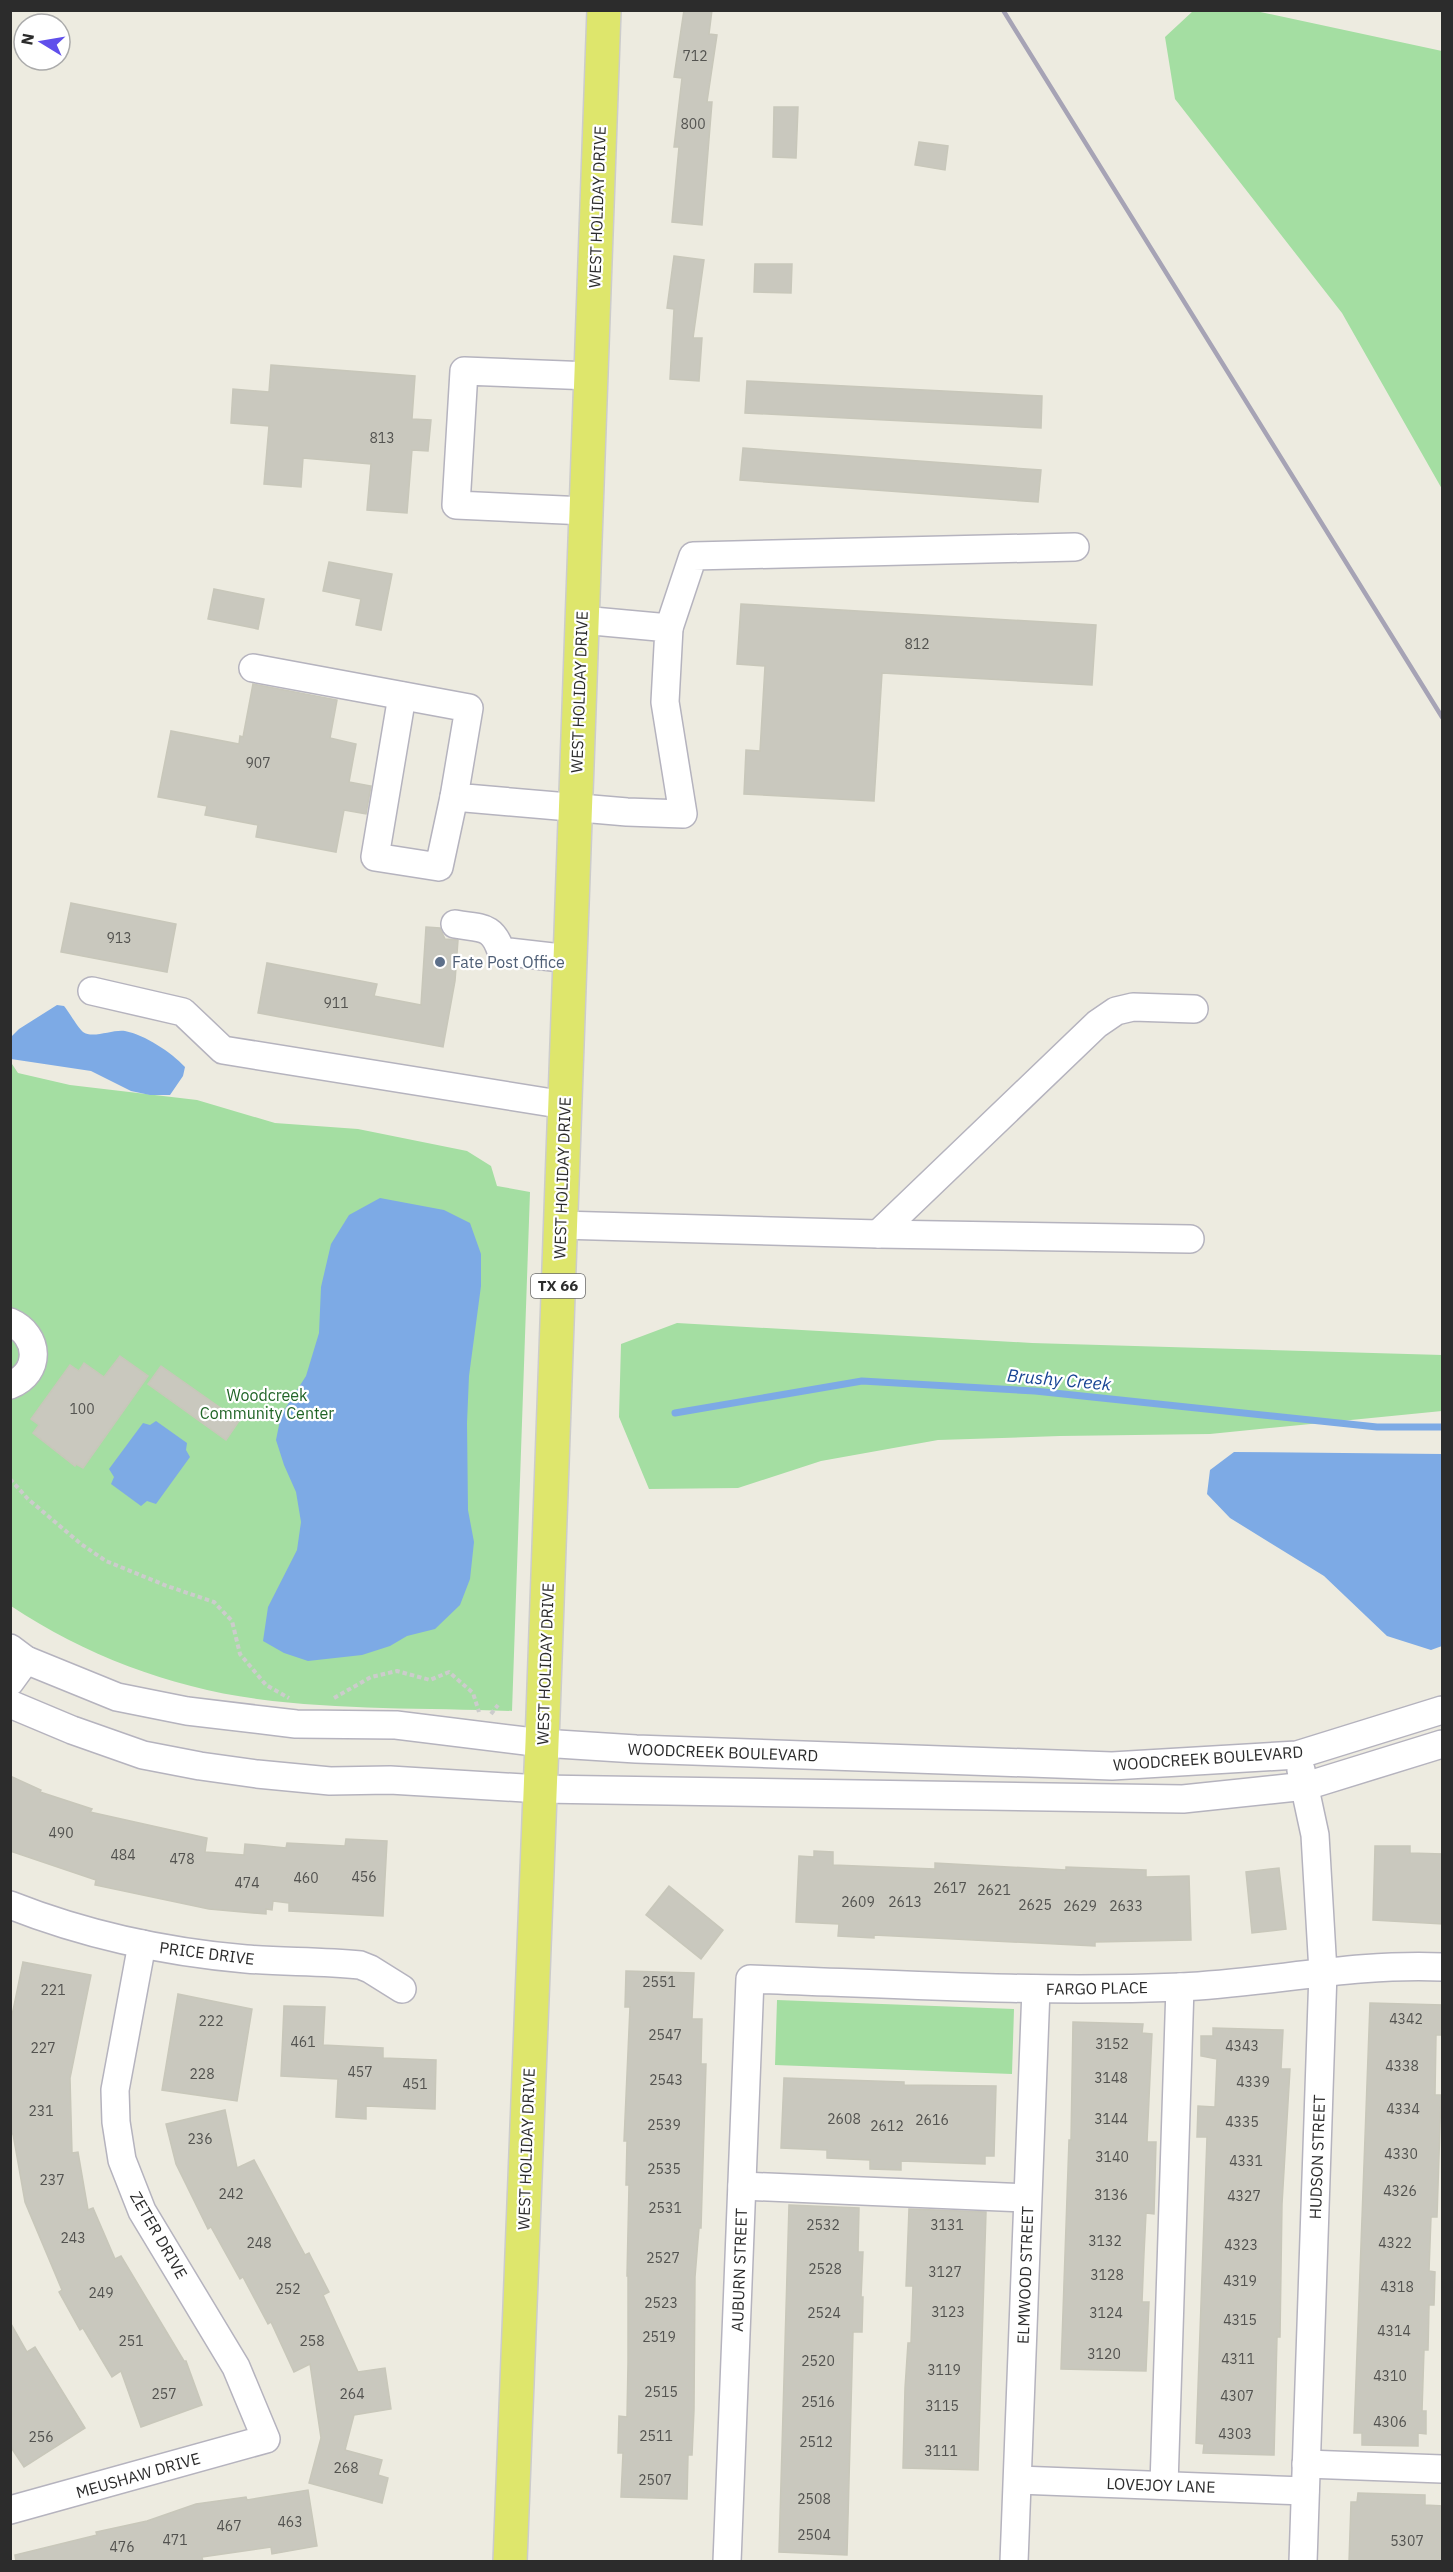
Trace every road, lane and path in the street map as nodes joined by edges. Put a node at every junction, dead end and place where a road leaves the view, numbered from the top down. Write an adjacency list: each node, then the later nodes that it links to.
1 (604, 10): 2 (main road, WEST HOLIDAY DRIVE / TX 66)
2 (591, 376): 3 (main road, WEST HOLIDAY DRIVE / TX 66); 3 (street)
3 (586, 511): 5 (main road, WEST HOLIDAY DRIVE / TX 66)
4 (1076, 547): 6 (street)
5 (582, 620): 6 (street); 10 (main road, WEST HOLIDAY DRIVE / TX 66)
6 (669, 628): 10 (street)
7 (253, 668): 8 (street)
8 (402, 696): 9 (street); 9 (street)
9 (454, 797): 10 (street)
10 (575, 806): 12 (main road, WEST HOLIDAY DRIVE / TX 66)
11 (455, 924): 12 (street)
12 (570, 959): 15 (main road, WEST HOLIDAY DRIVE / TX 66)
13 (92, 991): 15 (street)
14 (1194, 1009): 17 (street)
15 (565, 1106): 16 (main road, WEST HOLIDAY DRIVE / TX 66)
16 (560, 1226): 17 (street); 31 (main road, WEST HOLIDAY DRIVE / TX 66)
17 (878, 1234): 18 (street)
18 (1190, 1239)
19 (10, 1322): 20 (street)
20 (10, 1386)
21 (10, 1479): 24 (path)
22 (18, 1654): 23 (street); 31 (street, WOODCREEK BOULEVARD)
23 (10, 1682)
24 (293, 1700)
25 (326, 1700): 29 (path)
26 (10, 1704): 35 (street, WOODCREEK BOULEVARD)
27 (498, 1705): 30 (path)
28 (1443, 1710): 33 (street, WOODCREEK BOULEVARD)
29 (480, 1713)
30 (484, 1724)
31 (542, 1743): 33 (street, WOODCREEK BOULEVARD); 35 (main road, WEST HOLIDAY DRIVE / TX 66)
32 (1443, 1744): 34 (street, WOODCREEK BOULEVARD)
33 (1297, 1755): 34 (street, HUDSON STREET)
34 (1306, 1786): 35 (street, WOODCREEK BOULEVARD); 39 (street, HUDSON STREET)
35 (540, 1789): 53 (main road, WEST HOLIDAY DRIVE / TX 66)
36 (10, 1905): 37 (street, PRICE DRIVE)
37 (142, 1944): 42 (street, PRICE DRIVE); 46 (street, ZETER DRIVE)
38 (1443, 1967): 39 (street, FARGO PLACE)
39 (1323, 1972): 41 (street, FARGO PLACE); 47 (street, HUDSON STREET)
40 (750, 1979): 43 (street, FARGO PLACE); 44 (street, AUBURN STREET)
41 (1180, 1987): 43 (street, FARGO PLACE); 50 (street)
42 (402, 1989)
43 (1036, 1989): 45 (street, ELMWOOD STREET)
44 (742, 2186): 45 (street); 54 (street, AUBURN STREET)
45 (1027, 2198): 49 (street, ELMWOOD STREET)
46 (266, 2439): 52 (street, MEUSHAW DRIVE)
47 (1306, 2464): 48 (street); 51 (street, HUDSON STREET)
48 (1443, 2469)
49 (1018, 2480): 50 (street, LOVEJOY LANE); 55 (street, ELMWOOD STREET)
50 (1164, 2485): 51 (street, LOVEJOY LANE)
51 (1305, 2491): 56 (street, HUDSON STREET)
52 (10, 2510)
53 (510, 2562)
54 (727, 2562)
55 (1014, 2562)
56 (1303, 2562)

